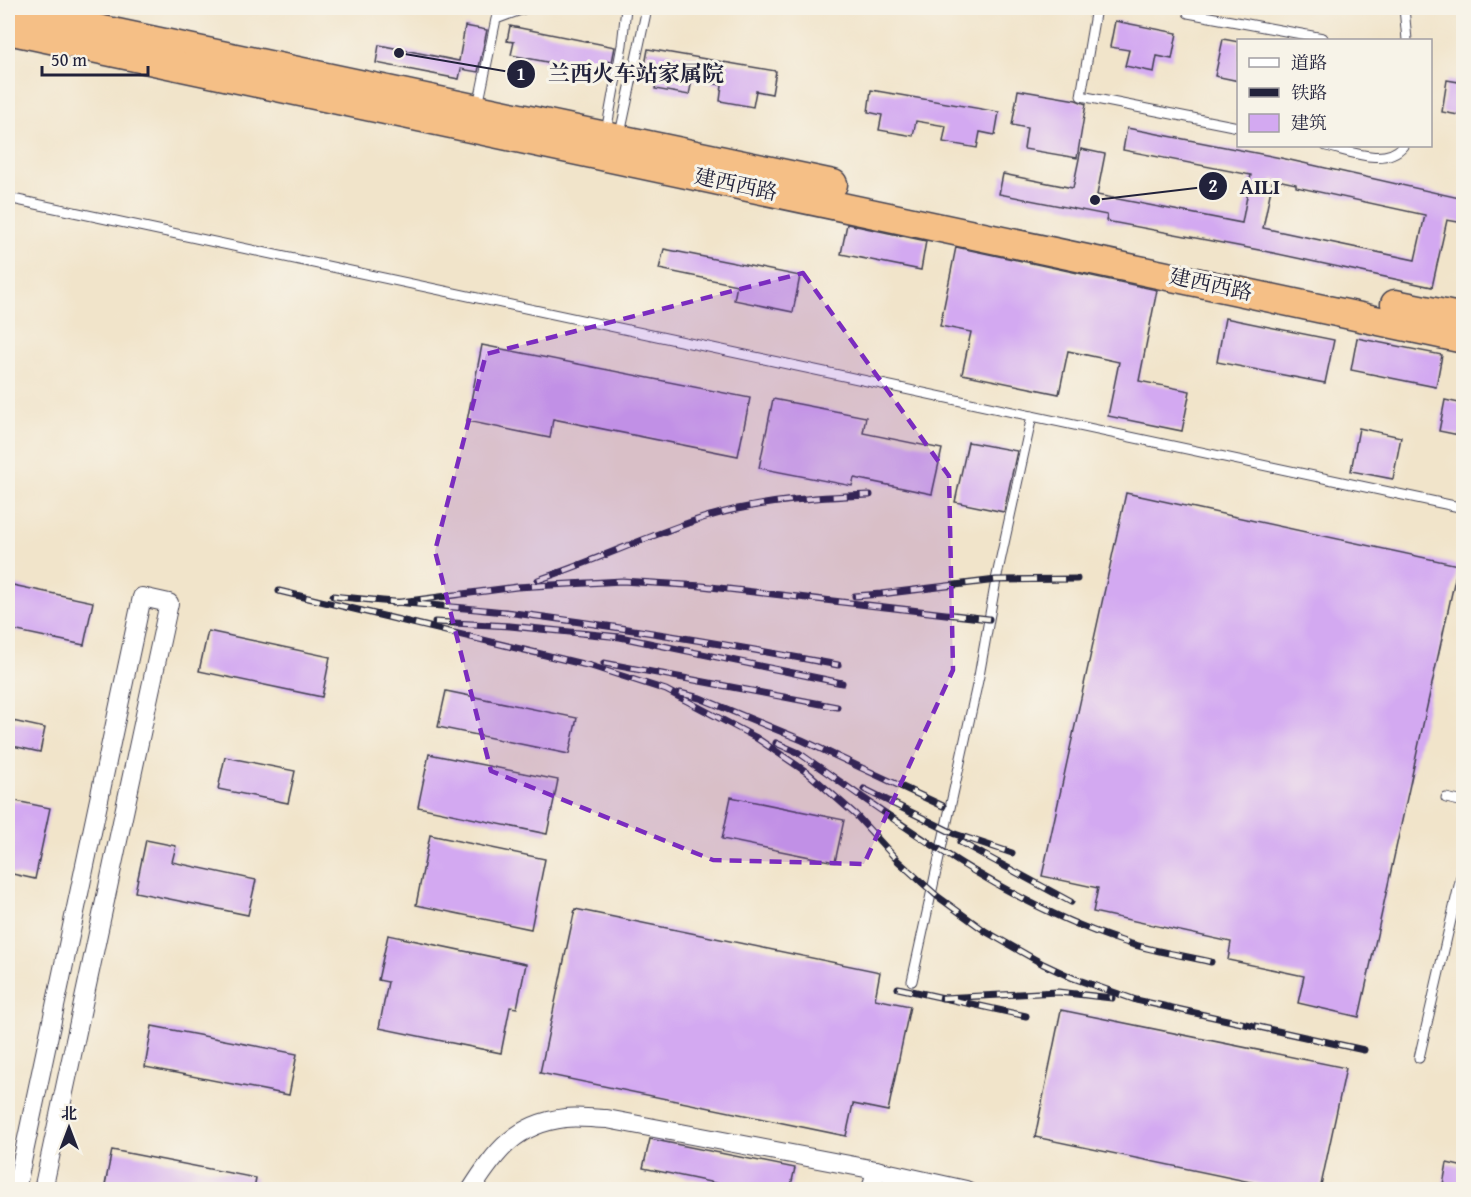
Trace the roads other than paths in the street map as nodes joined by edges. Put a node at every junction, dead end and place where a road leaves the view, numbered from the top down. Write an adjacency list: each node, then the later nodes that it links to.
1 (526, 8): 11 (lane)
2 (626, 8): 13 (lane)
3 (647, 8): 13 (lane)
4 (1096, 8): 12 (lane)
5 (1404, 8): 10 (lane)
6 (8, 10): 11 (highway, 建西西路)
7 (1188, 13): 9 (lane)
8 (8, 30): 18 (highway, 建西西路)
9 (1322, 39)
10 (1407, 39)
11 (478, 108): 13 (highway, 建西西路)
12 (1237, 127)
13 (612, 137): 17 (highway, 建西西路)
14 (1330, 147): 15 (lane)
15 (1402, 147)
16 (8, 198): 19 (lane)
17 (1464, 318)
18 (1464, 339)
19 (1032, 416): 20 (lane); 26 (lane)
20 (1464, 508)
21 (1446, 798): 22 (lane)
22 (1464, 801)
23 (1464, 864): 27 (lane)
24 (68, 943): 25 (street); 25 (street); 29 (street)
25 (94, 949): 30 (street)
26 (912, 981)
27 (1419, 1058)
28 (876, 1170): 31 (street); 32 (street); 33 (street)
29 (16, 1190)
30 (43, 1190)
31 (471, 1190)
32 (871, 1190)
33 (966, 1190)

